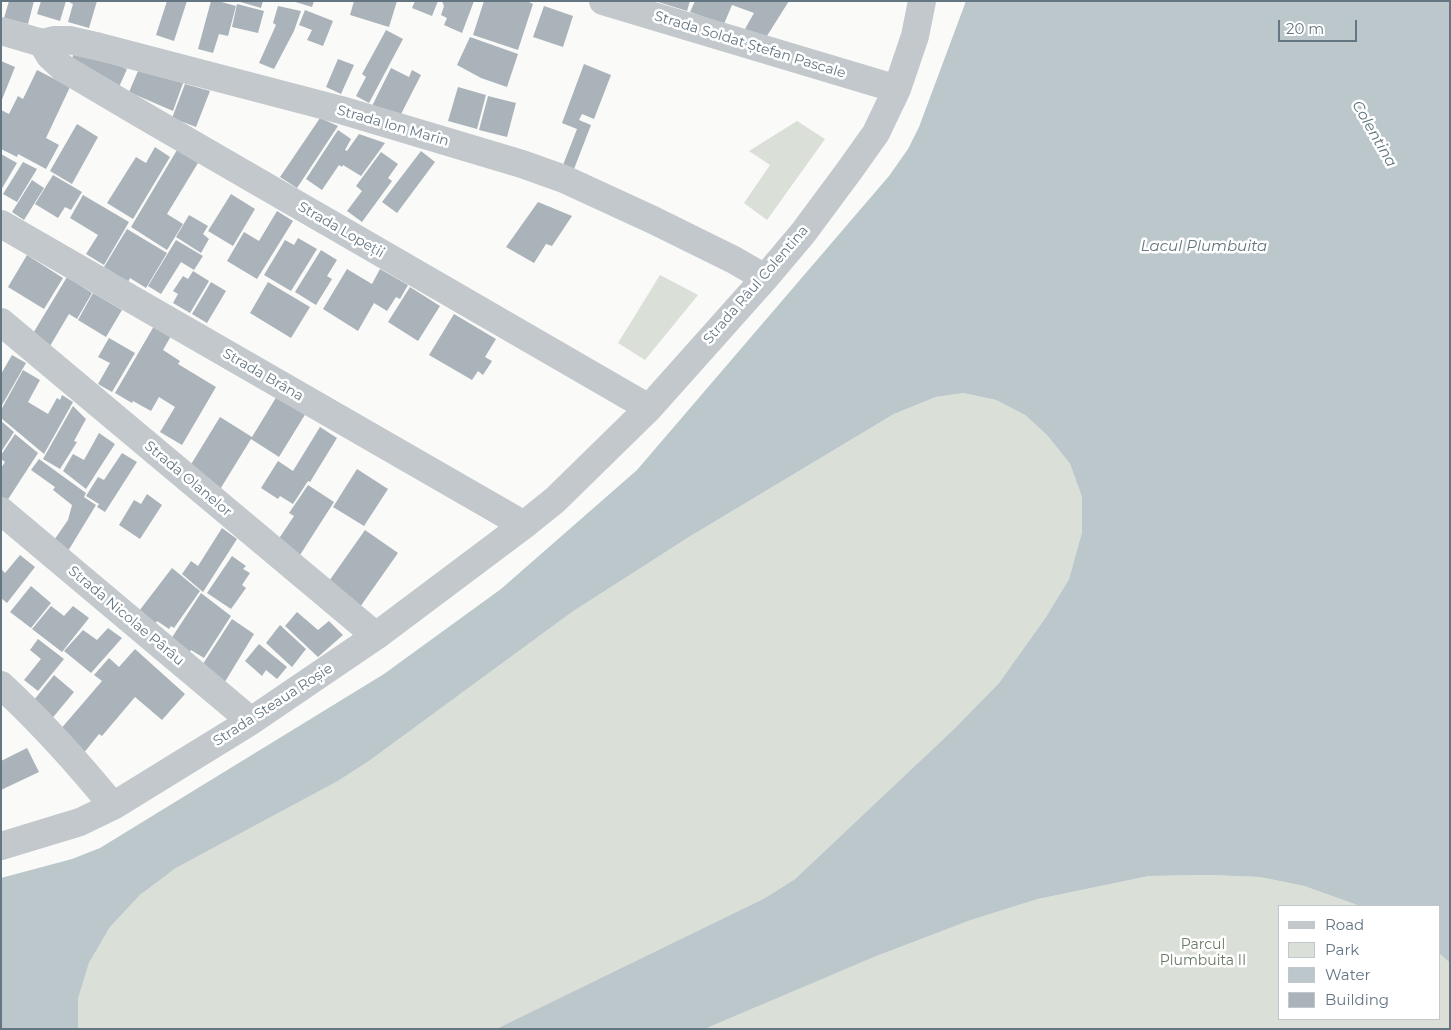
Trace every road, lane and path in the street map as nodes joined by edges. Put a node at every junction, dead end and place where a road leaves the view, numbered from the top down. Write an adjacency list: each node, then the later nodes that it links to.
1 (602, 1): 5 (street, Strada Soldat Ștefan Pascale)
2 (922, 1): 5 (street, Strada Râul Colentina)
3 (1, 31): 4 (street, Strada Ion Marin)
4 (42, 42): 7 (street, Strada Ion Marin); 9 (street, Strada Lopeții)
5 (897, 90): 7 (street, Strada Râul Colentina)
6 (1, 224): 11 (street, Strada Brâna)
7 (765, 278): 9 (street, Strada Râul Colentina)
8 (1, 322): 12 (street, Strada Olanelor)
9 (649, 408): 11 (street, Strada Râul Colentina)
10 (1, 511): 14 (street, Strada Nicolae Pârâu)
11 (524, 525): 12 (street, Strada Steaua Roșie)
12 (376, 636): 14 (street, Strada Steaua Roșie)
13 (1, 685): 15 (street)
14 (252, 721): 15 (street, Strada Steaua Roșie)
15 (113, 806): 16 (street, Strada Steaua Roșie)
16 (1, 846)

